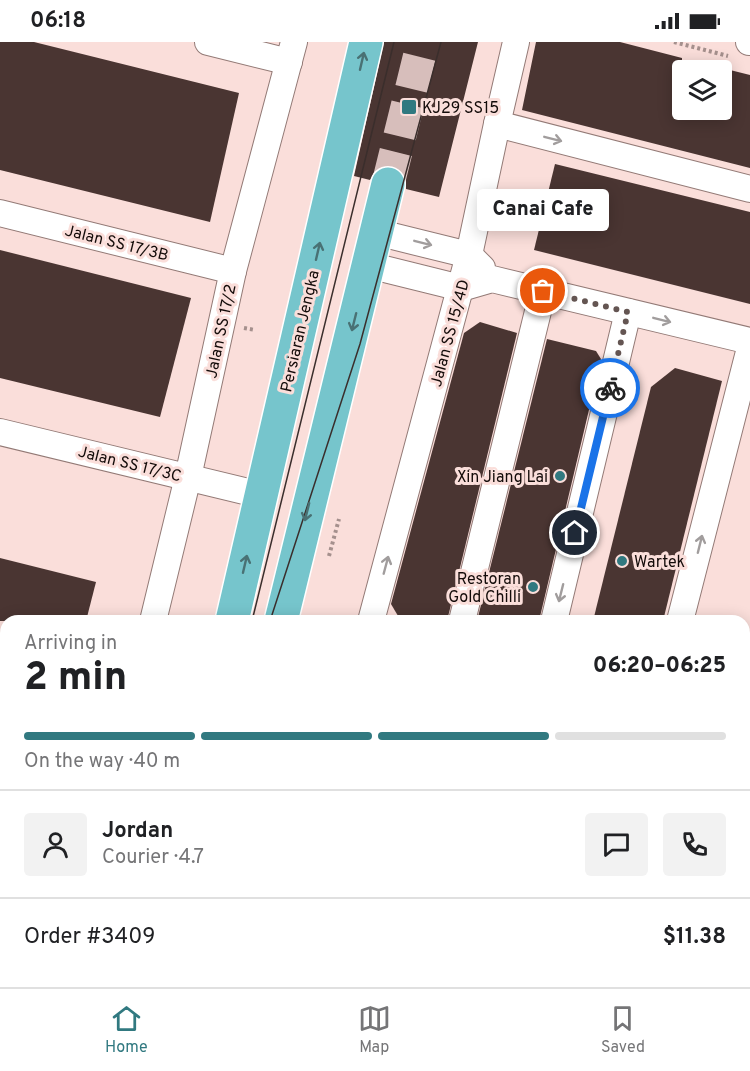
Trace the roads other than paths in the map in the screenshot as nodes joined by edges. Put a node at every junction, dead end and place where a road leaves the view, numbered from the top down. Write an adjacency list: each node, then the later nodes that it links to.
1 (208, 42): 4 (street)
2 (366, 42): 21 (main road, Persiaran Jengka, one-way to 2)
3 (516, 42): 5 (street, Jalan SS 15/4D)
4 (291, 52): 12 (street, Jalan SS 17/2)
5 (497, 124): 7 (street, one-way to 7); 10 (street, Jalan SS 15/4D)
6 (388, 184): 9 (main road)
7 (750, 189)
8 (0, 213): 12 (street, Jalan SS 17/3B)
9 (376, 232): 10 (street, one-way to 10); 11 (main road)
10 (469, 255): 13 (street); 14 (street, Jalan SS 15/4D)
11 (368, 266): 14 (street); 24 (main road, one-way to 24)
12 (233, 271): 20 (street, Jalan SS 17/2)
13 (492, 279): 14 (street); 15 (street)
14 (461, 288): 25 (street, Jalan SS 15/4D, one-way to 14)
15 (543, 291): 16 (street); 26 (street)
16 (628, 312): 17 (street, one-way to 17); 27 (street, one-way to 27)
17 (750, 341)
18 (750, 348): 28 (street, one-way to 18)
19 (0, 432): 20 (street, Jalan SS 17/3C)
20 (188, 477): 21 (street, Jalan SS 17/3C); 22 (street, Jalan SS 17/2)
21 (261, 495): 23 (main road, Persiaran Jengka, one-way to 21)
22 (154, 615)
23 (233, 615)
24 (281, 615)
25 (373, 615)
26 (463, 615)
27 (555, 615)
28 (682, 615)

